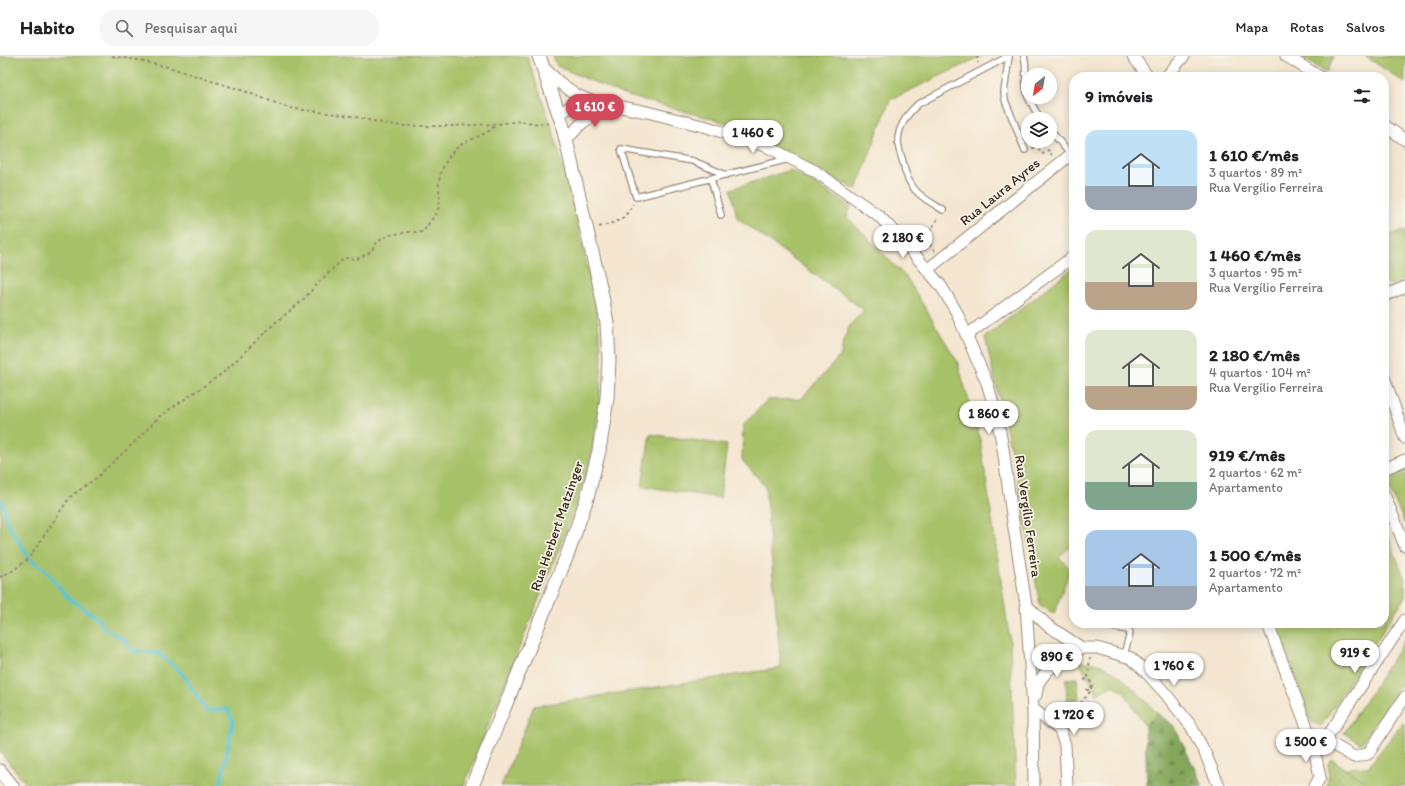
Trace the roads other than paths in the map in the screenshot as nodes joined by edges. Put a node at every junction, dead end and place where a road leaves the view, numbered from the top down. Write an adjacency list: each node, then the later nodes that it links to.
1 (1024, 56): 6 (lane)
2 (1132, 56): 7 (street)
3 (1184, 56): 8 (street)
4 (1286, 56): 9 (street)
5 (542, 62): 10 (street, Rua Vergílio Ferreira); 12 (street, Rua Herbert Matzinger)
6 (1026, 68)
7 (1144, 72)
8 (1170, 72)
9 (1312, 72)
10 (590, 101): 11 (street, Rua Vergílio Ferreira); 12 (street, Rua Vergílio Ferreira)
11 (619, 107): 15 (street, Rua Vergílio Ferreira); 20 (street, Rua Vergílio Ferreira)
12 (560, 118): 15 (street, Rua Herbert Matzinger)
13 (1389, 129): 16 (street)
14 (1057, 138): 18 (lane)
15 (566, 140): 50 (street, Rua Herbert Matzinger)
16 (1405, 140)
17 (1025, 150): 23 (lane)
18 (1069, 151)
19 (1069, 158): 26 (street, Rua Laura Ayres)
20 (792, 159): 21 (lane); 26 (street, Rua Vergílio Ferreira)
21 (726, 176): 22 (lane); 22 (lane)
22 (711, 179): 24 (lane)
23 (943, 210)
24 (721, 215)
25 (1069, 260): 29 (street)
26 (926, 270): 29 (street, Rua Vergílio Ferreira)
27 (1405, 287): 28 (street)
28 (1389, 293)
29 (967, 335): 36 (street, Rua Vergílio Ferreira)
30 (1389, 392): 31 (street)
31 (1405, 438)
32 (1405, 460): 33 (street)
33 (1389, 467)
34 (1389, 506): 35 (street)
35 (1405, 546)
36 (1026, 605): 41 (street); 45 (street, Rua Vergílio Ferreira)
37 (1405, 620): 46 (street)
38 (1118, 628): 40 (lane)
39 (1269, 628): 47 (street)
40 (1129, 630): 42 (lane)
41 (1086, 648): 42 (street); 45 (street)
42 (1124, 655): 53 (street)
43 (1405, 696): 44 (street)
44 (1401, 708): 46 (street)
45 (1034, 709): 51 (street); 52 (street)
46 (1325, 740): 47 (street)
47 (1313, 743): 54 (street)
48 (0, 771): 49 (street)
49 (12, 786)
50 (472, 786)
51 (1034, 786)
52 (1067, 786)
53 (1219, 786)
54 (1315, 786)

